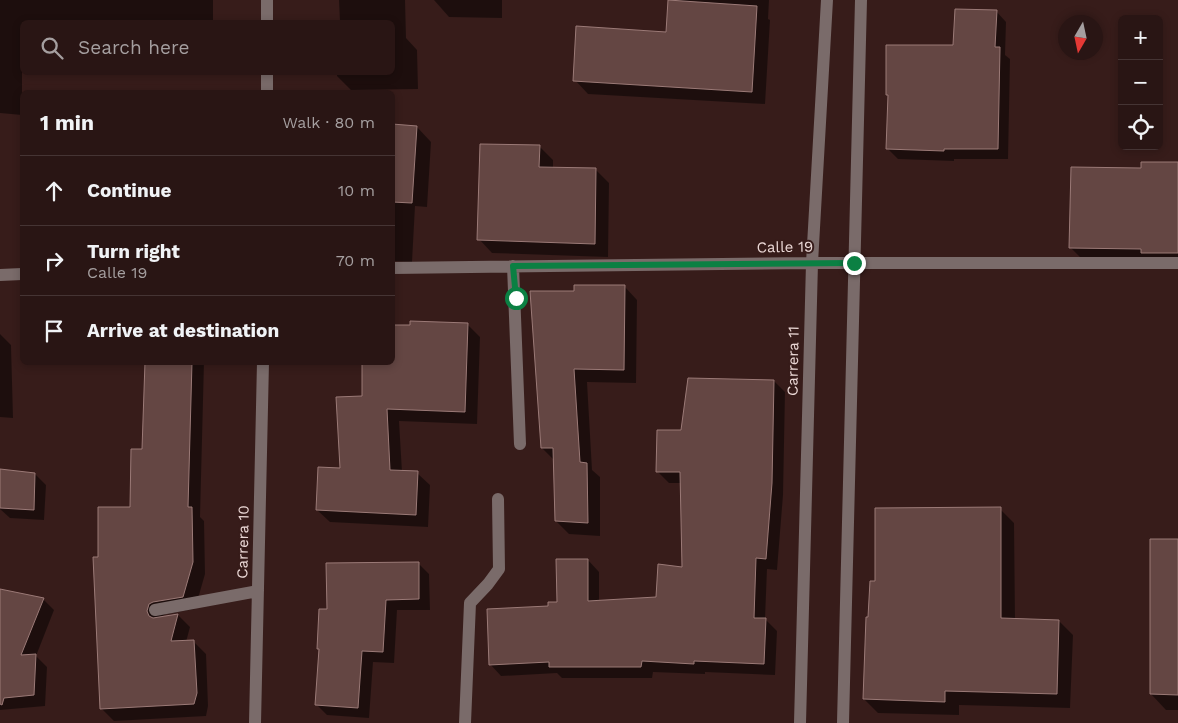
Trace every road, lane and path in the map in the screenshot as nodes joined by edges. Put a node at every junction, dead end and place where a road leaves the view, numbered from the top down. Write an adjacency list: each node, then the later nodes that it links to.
1 (267, 0): 4 (street)
2 (827, 0): 7 (street, Carrera 11)
3 (861, 0): 8 (street)
4 (267, 20)
5 (267, 75): 6 (street)
6 (266, 90)
7 (812, 263): 8 (street, Calle 19); 10 (street, Calle 19); 21 (street, Carrera 11)
8 (854, 263): 9 (street, Calle 19); 22 (street)
9 (1178, 263)
10 (513, 266): 11 (street, Calle 19); 15 (street)
11 (395, 268)
12 (0, 274): 13 (street)
13 (20, 274)
14 (263, 365): 17 (street, Carrera 10)
15 (520, 444)
16 (498, 499): 20 (street)
17 (258, 591): 18 (street); 19 (street, Carrera 10)
18 (155, 610)
19 (256, 723)
20 (465, 723)
21 (800, 723)
22 (843, 723)

